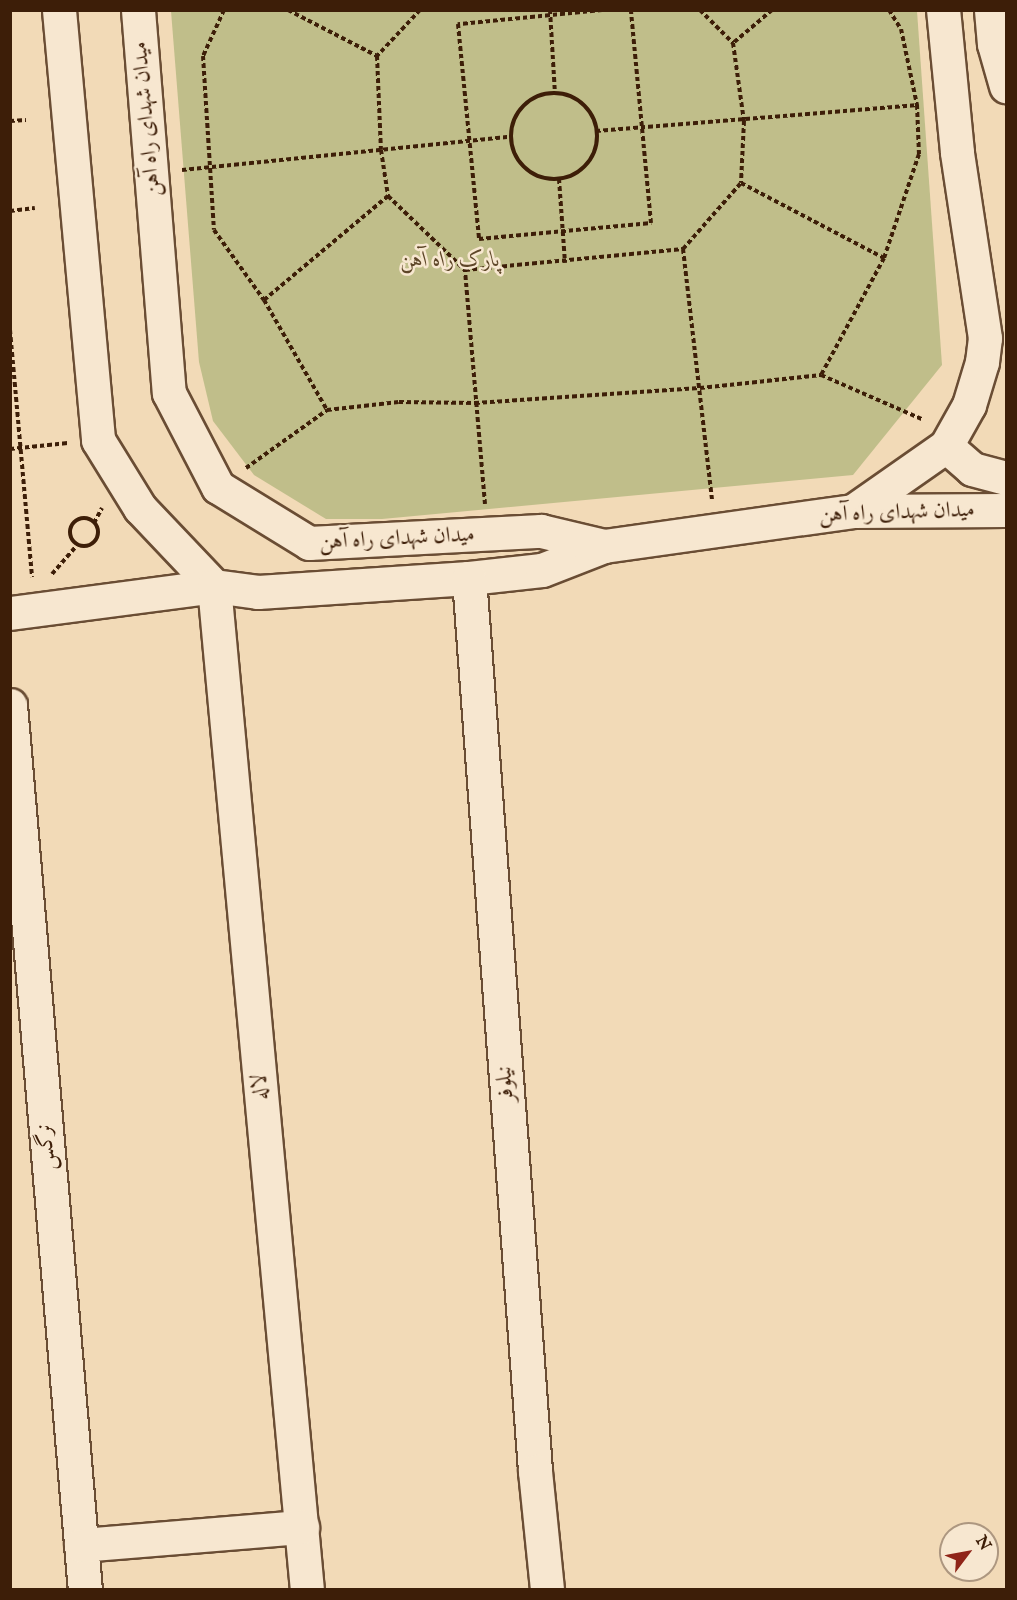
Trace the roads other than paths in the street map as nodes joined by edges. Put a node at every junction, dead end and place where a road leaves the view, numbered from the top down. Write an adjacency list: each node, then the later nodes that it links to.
1 (59, 10): 12 (street)
2 (138, 10): 10 (street, میدان شهدای راه آهن)
3 (943, 10): 6 (street)
4 (991, 10): 5 (street)
5 (1006, 86)
6 (950, 440): 7 (street); 9 (street)
7 (1006, 478)
8 (1006, 510): 9 (street, میدان شهدای راه آهن)
9 (853, 511): 10 (street, میدان شهدای راه آهن)
10 (604, 546): 11 (street)
11 (469, 578): 12 (street); 19 (street, نیلوفر)
12 (214, 586): 13 (street); 15 (street, لاله)
13 (10, 613)
14 (10, 705): 16 (street, نرگس)
15 (302, 1527): 16 (street); 18 (street, لاله)
16 (81, 1545): 17 (street, نرگس)
17 (85, 1590)
18 (307, 1590)
19 (547, 1590)

